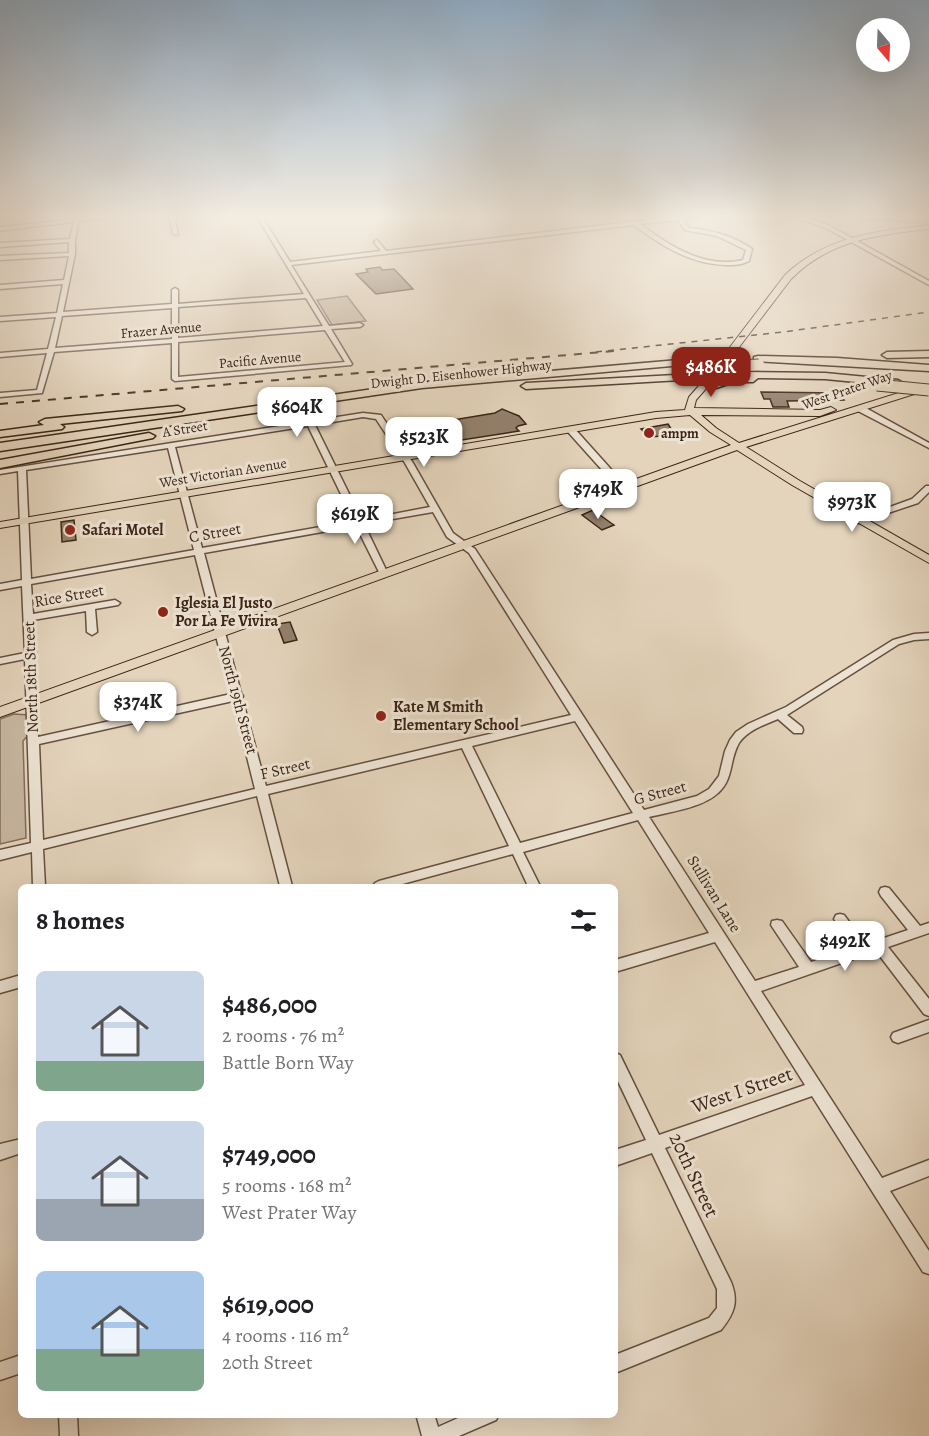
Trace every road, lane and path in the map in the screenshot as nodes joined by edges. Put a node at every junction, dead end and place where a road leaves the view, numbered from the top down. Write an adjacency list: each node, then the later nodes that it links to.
1 (65, 282): 5 (street); 9 (street)
2 (299, 282): 7 (street)
3 (786, 282): 29 (main road)
4 (795, 282): 23 (main road)
5 (0, 287)
6 (175, 290): 8 (street)
7 (307, 296): 8 (street); 12 (street)
8 (174, 306): 9 (street); 13 (street)
9 (60, 314): 10 (street); 14 (street)
10 (0, 319)
11 (360, 325): 12 (street, Frazer Avenue)
12 (328, 328): 13 (street, Frazer Avenue); 13 (street, Pacific Avenue)
13 (174, 341): 14 (street, Frazer Avenue)
14 (51, 351): 16 (street, Frazer Avenue); 28 (street)
15 (929, 354): 17 (highway)
16 (0, 355)
17 (759, 362): 18 (highway, Dwight D. Eisenhower Highway); 19 (highway, bridge); 20 (highway, Dwight D. Eisenhower Highway); 22 (highway); 27 (highway, Dwight D. Eisenhower Highway)
18 (929, 368)
19 (692, 373): 21 (highway); 40 (highway, Dwight D. Eisenhower Highway)
20 (929, 374)
21 (862, 379): 25 (highway); 26 (highway)
22 (881, 381): 23 (highway); 24 (highway, bridge)
23 (716, 384): 35 (main road)
24 (929, 384): 25 (highway); 33 (main road, West Prater Way)
25 (908, 386): 26 (main road, West Prater Way)
26 (893, 391): 31 (main road, West Prater Way)
27 (362, 392): 32 (highway); 51 (highway, Dwight D. Eisenhower Highway)
28 (0, 395)
29 (692, 399): 35 (main road); 37 (main road)
30 (709, 402): 34 (main road)
31 (849, 406): 34 (main road, West Victorian Avenue); 39 (main road, West Prater Way)
32 (200, 409): 42 (highway); 47 (highway)
33 (861, 409): 38 (main road, West Prater Way); 50 (street)
34 (728, 412): 35 (main road, West Victorian Avenue)
35 (696, 414): 37 (main road, West Victorian Avenue); 39 (main road, West Victorian Avenue); 43 (main road, West Victorian Avenue); 45 (main road)
36 (373, 415): 41 (street, A Street); 54 (street, Sullivan Lane)
37 (656, 415): 43 (main road, West Victorian Avenue)
38 (831, 418): 39 (main road, West Victorian Avenue); 46 (main road, West Prater Way)
39 (807, 419): 46 (main road, West Prater Way)
40 (214, 422): 52 (highway, Dwight D. Eisenhower Highway); 55 (highway)
41 (310, 423): 48 (street, A Street); 57 (street)
42 (0, 426)
43 (592, 426): 44 (main road, West Victorian Avenue)
44 (572, 430): 54 (main road, West Victorian Avenue); 59 (street)
45 (713, 430): 49 (main road); 53 (main road)
46 (777, 433): 49 (main road, West Prater Way)
47 (0, 434)
48 (171, 445): 56 (street, A Street); 61 (street, North 19th Street)
49 (737, 446): 53 (main road, West Prater Way); 63 (main road)
50 (929, 446)
51 (0, 447)
52 (0, 454)
53 (710, 455): 59 (main road, West Prater Way)
54 (405, 457): 57 (main road, West Victorian Avenue); 62 (street, Sullivan Lane)
55 (0, 464)
56 (22, 468): 58 (street, A Street); 64 (street, North 18th Street)
57 (333, 470): 61 (main road, West Victorian Avenue); 65 (street)
58 (0, 472)
59 (623, 488): 67 (main road, West Prater Way)
60 (929, 489): 63 (street)
61 (184, 494): 64 (main road, West Victorian Avenue); 68 (street, North 19th Street)
62 (435, 509): 65 (street, C Street); 67 (street, Sullivan Lane)
63 (858, 520): 69 (main road)
64 (25, 521): 66 (main road, West Victorian Avenue); 71 (street, North 18th Street)
65 (359, 523): 68 (street, C Street); 70 (street)
66 (0, 525)
67 (464, 545): 70 (main road, West Prater Way); 85 (street, Sullivan Lane)
68 (200, 551): 71 (street, C Street); 77 (street, North 19th Street)
69 (929, 560)
70 (384, 574): 77 (main road, West Prater Way)
71 (28, 582): 72 (street, C Street); 75 (street, North 18th Street)
72 (0, 587)
73 (115, 603): 74 (street, Rice Street)
74 (90, 608): 75 (street, Rice Street); 76 (street)
75 (29, 618): 79 (street, North 18th Street)
76 (93, 632)
77 (221, 633): 81 (street, North 19th Street); 82 (main road, West Prater Way)
78 (929, 636): 84 (street, G Street)
79 (31, 655): 80 (street); 82 (street, North 18th Street)
80 (0, 661)
81 (238, 696): 87 (street); 89 (street, North 19th Street)
82 (33, 700): 83 (main road, West Prater Way); 87 (street, North 18th Street)
83 (0, 712)
84 (780, 715): 86 (street); 90 (street, G Street)
85 (579, 717): 88 (street, F Street); 90 (street, Sullivan Lane)
86 (798, 730)
87 (33, 742): 91 (street, North 18th Street)
88 (466, 744): 89 (street, F Street); 92 (street)
89 (262, 791): 91 (street, F Street); 95 (street, North 19th Street)
90 (642, 815): 92 (street, G Street); 102 (street, Sullivan Lane)
91 (37, 846): 93 (street, F Street); 94 (street, North 18th Street)
92 (516, 850): 96 (street, G Street); 97 (street)
93 (0, 855)
94 (39, 884)
95 (285, 884)
96 (387, 884)
97 (533, 884)
98 (885, 892): 101 (street)
99 (840, 919): 104 (street)
100 (777, 926): 106 (street)
101 (923, 930): 103 (street)
102 (718, 935): 105 (street); 109 (street, Sullivan Lane)
103 (879, 945): 104 (street); 110 (street)
104 (863, 950): 106 (street)
105 (618, 965)
106 (807, 968): 109 (street)
107 (18, 982): 108 (street)
108 (0, 987)
109 (752, 988): 114 (street, Sullivan Lane)
110 (929, 1010)
111 (929, 1026): 112 (street)
112 (898, 1038)
113 (618, 1066): 115 (street, 20th Street)
114 (816, 1088): 115 (street, West I Street); 120 (street, Sullivan Lane)
115 (656, 1144): 118 (street, West I Street); 122 (street, 20th Street)
116 (18, 1147): 117 (street)
117 (0, 1152)
118 (618, 1157)
119 (929, 1168): 120 (street)
120 (880, 1187): 121 (street, Sullivan Lane)
121 (929, 1266)
122 (618, 1363)
123 (18, 1365): 124 (street)
124 (0, 1371)
125 (68, 1418): 128 (street)
126 (426, 1418): 129 (street)
127 (480, 1418): 130 (street)
128 (69, 1436)
129 (431, 1436)
130 (437, 1436)

